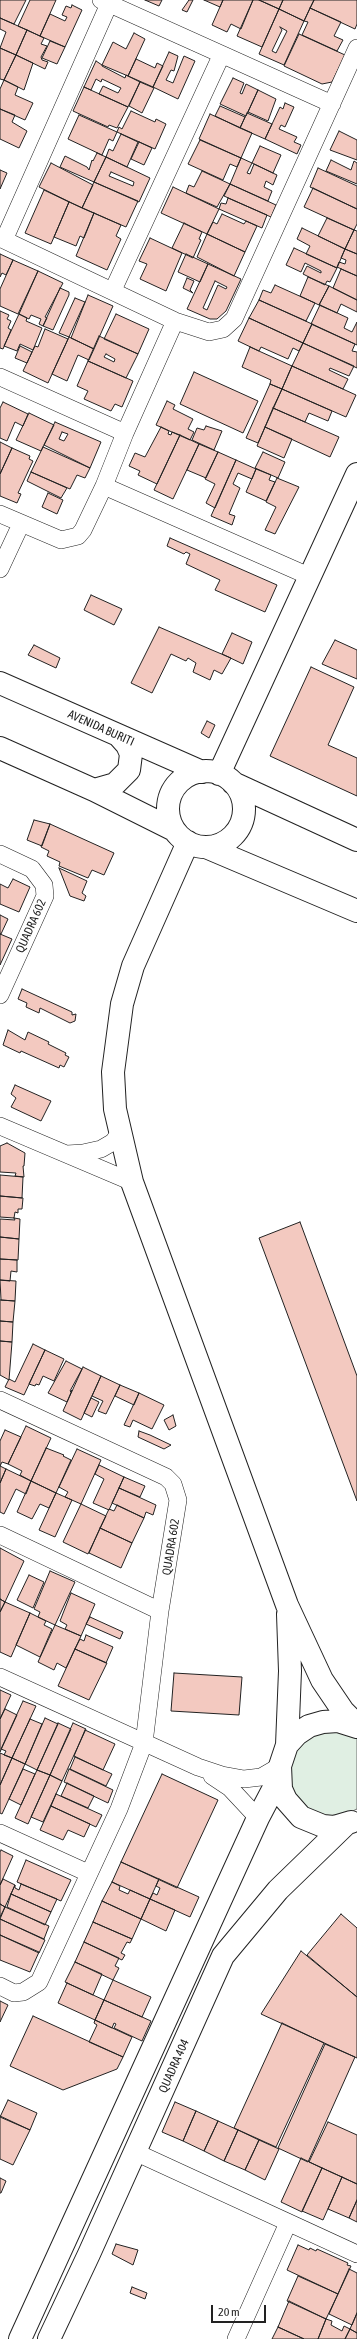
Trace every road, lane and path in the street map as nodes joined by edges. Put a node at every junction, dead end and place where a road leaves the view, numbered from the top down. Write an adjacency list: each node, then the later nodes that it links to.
1 (105, 2): 3 (street); 5 (street)
2 (357, 48): 4 (street)
3 (221, 56): 4 (street); 6 (street)
4 (332, 104): 7 (street)
5 (2, 239): 6 (street)
6 (113, 290): 7 (street)
7 (176, 321): 9 (street)
8 (0, 377): 9 (street)
9 (125, 433): 11 (street)
10 (357, 474): 15 (main road)
11 (104, 486): 13 (street); 15 (street)
12 (0, 514): 13 (street)
13 (21, 524): 14 (street)
14 (0, 569)
15 (311, 576): 19 (main road)
16 (0, 683): 17 (main road, AVENIDA BURITI)
17 (119, 736): 19 (main road, AVENIDA BURITI); 20 (main road)
18 (0, 748): 20 (main road)
19 (218, 776): 21 (main road); 21 (main road); 22 (main road, AVENIDA BURITI)
20 (94, 790): 21 (main road)
21 (189, 840): 24 (main road); 27 (main road)
22 (357, 840)
23 (0, 854): 25 (street, QUADRA 602)
24 (357, 911)
25 (0, 992)
26 (0, 1126): 28 (street)
27 (121, 1131): 28 (street); 29 (main road)
28 (67, 1154): 29 (street)
29 (132, 1182): 32 (main road)
30 (0, 1400): 33 (street, QUADRA 602)
31 (0, 1535): 33 (street)
32 (287, 1605): 35 (main road); 37 (main road)
33 (160, 1611): 36 (street, QUADRA 602)
34 (0, 1677): 36 (street)
35 (357, 1726): 37 (main road)
36 (144, 1743): 38 (street); 43 (street, QUADRA 602)
37 (287, 1745): 39 (main road)
38 (198, 1767): 39 (street); 40 (street)
39 (279, 1772): 40 (main road); 41 (main road)
40 (258, 1818): 47 (main road)
41 (351, 1822): 45 (main road, QUADRA 404)
42 (0, 1833): 43 (street)
43 (88, 1873): 44 (street, QUADRA 602)
44 (0, 1986)
45 (135, 2152): 46 (street); 48 (main road, QUADRA 404)
46 (288, 2223): 49 (street); 52 (street)
47 (64, 2244): 48 (main road); 50 (main road)
48 (89, 2254): 51 (main road, QUADRA 404)
49 (357, 2254)
50 (20, 2339)
51 (49, 2339)
52 (236, 2339)

